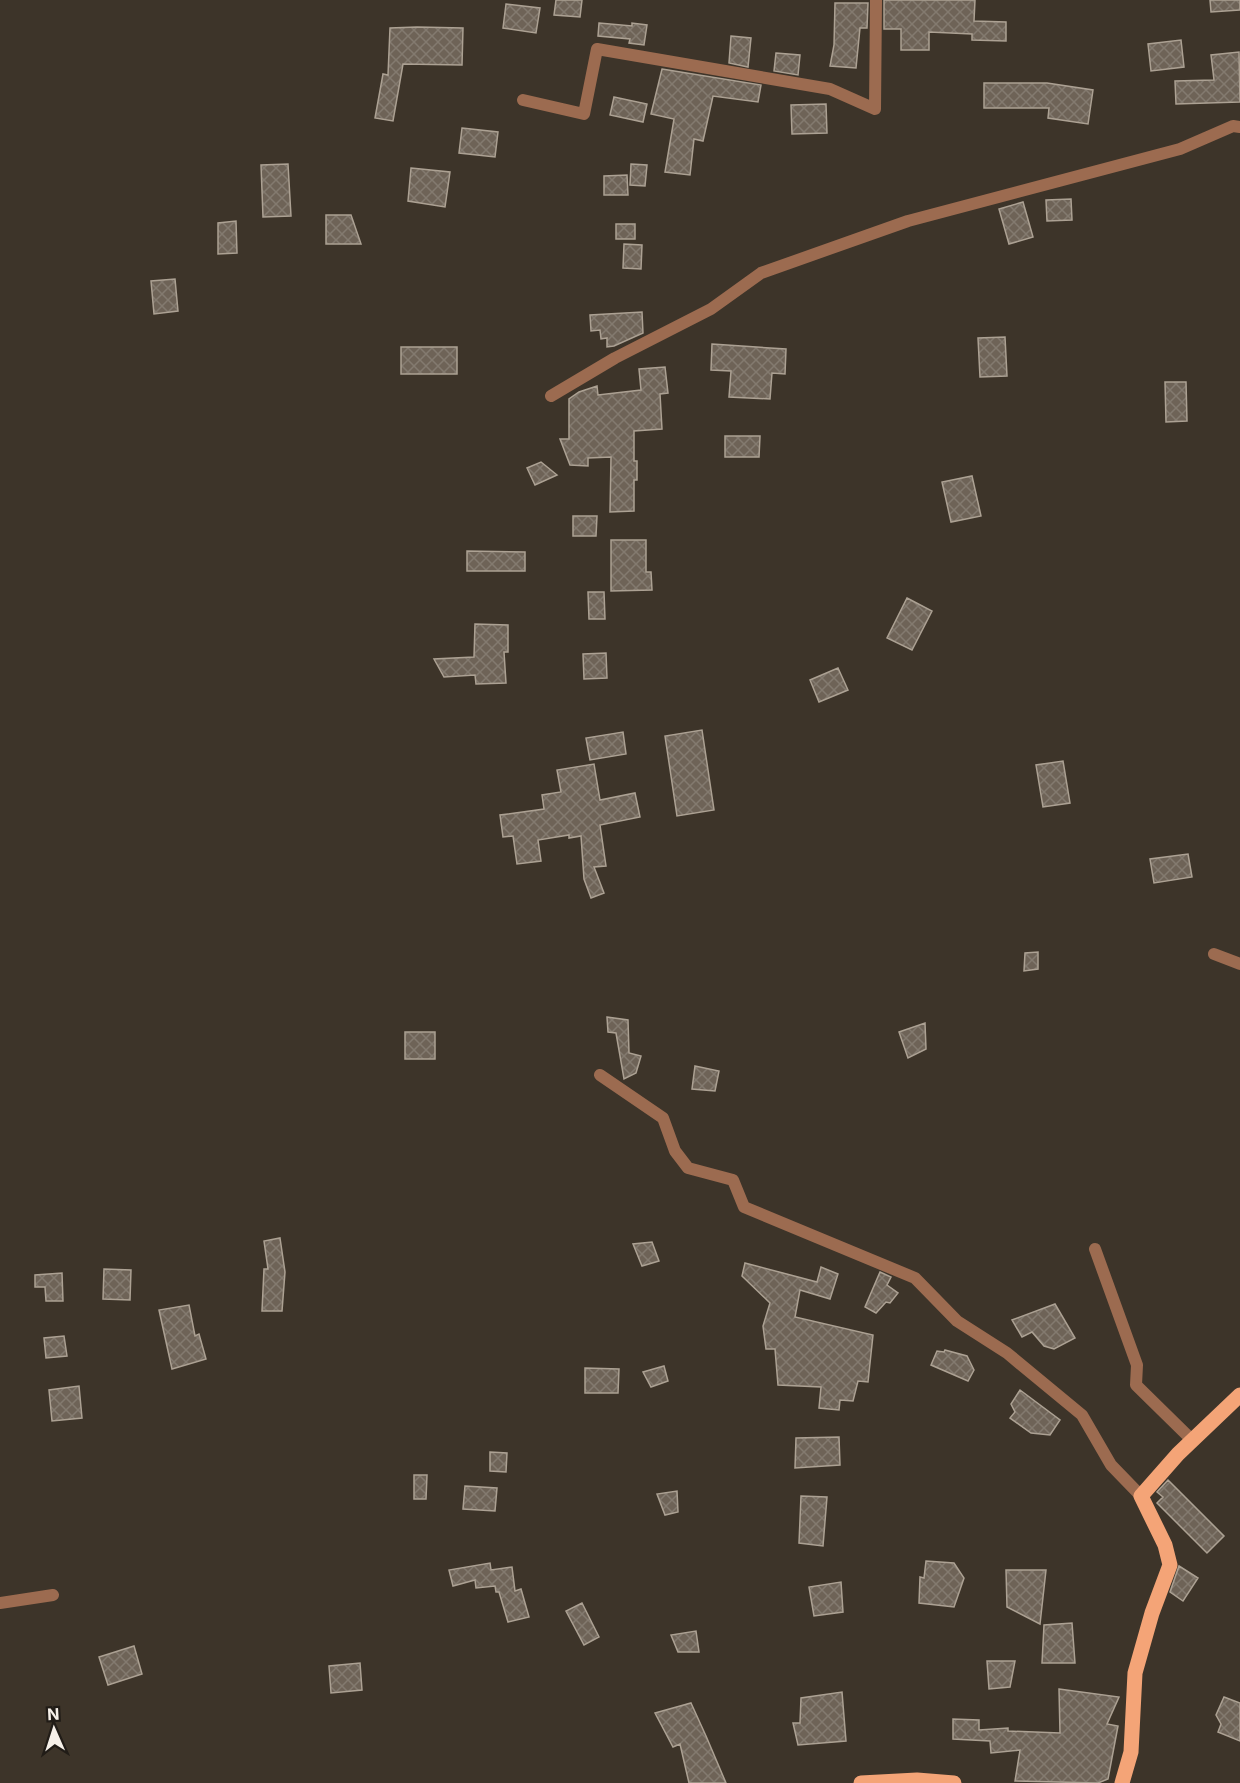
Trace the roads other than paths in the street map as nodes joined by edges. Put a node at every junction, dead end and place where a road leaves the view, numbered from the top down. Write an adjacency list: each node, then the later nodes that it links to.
1 (876, 0): 2 (street)
2 (523, 100)
3 (1240, 127): 4 (street)
4 (551, 396)
5 (1214, 954): 6 (street)
6 (1240, 964)
7 (600, 1075): 11 (street)
8 (1095, 1249): 10 (street)
9 (1240, 1395): 10 (main road)
10 (1192, 1440): 11 (main road)
11 (1141, 1496): 16 (main road)
12 (53, 1595): 13 (street)
13 (0, 1603)
14 (861, 1783): 15 (main road)
15 (954, 1783)
16 (1122, 1783)

